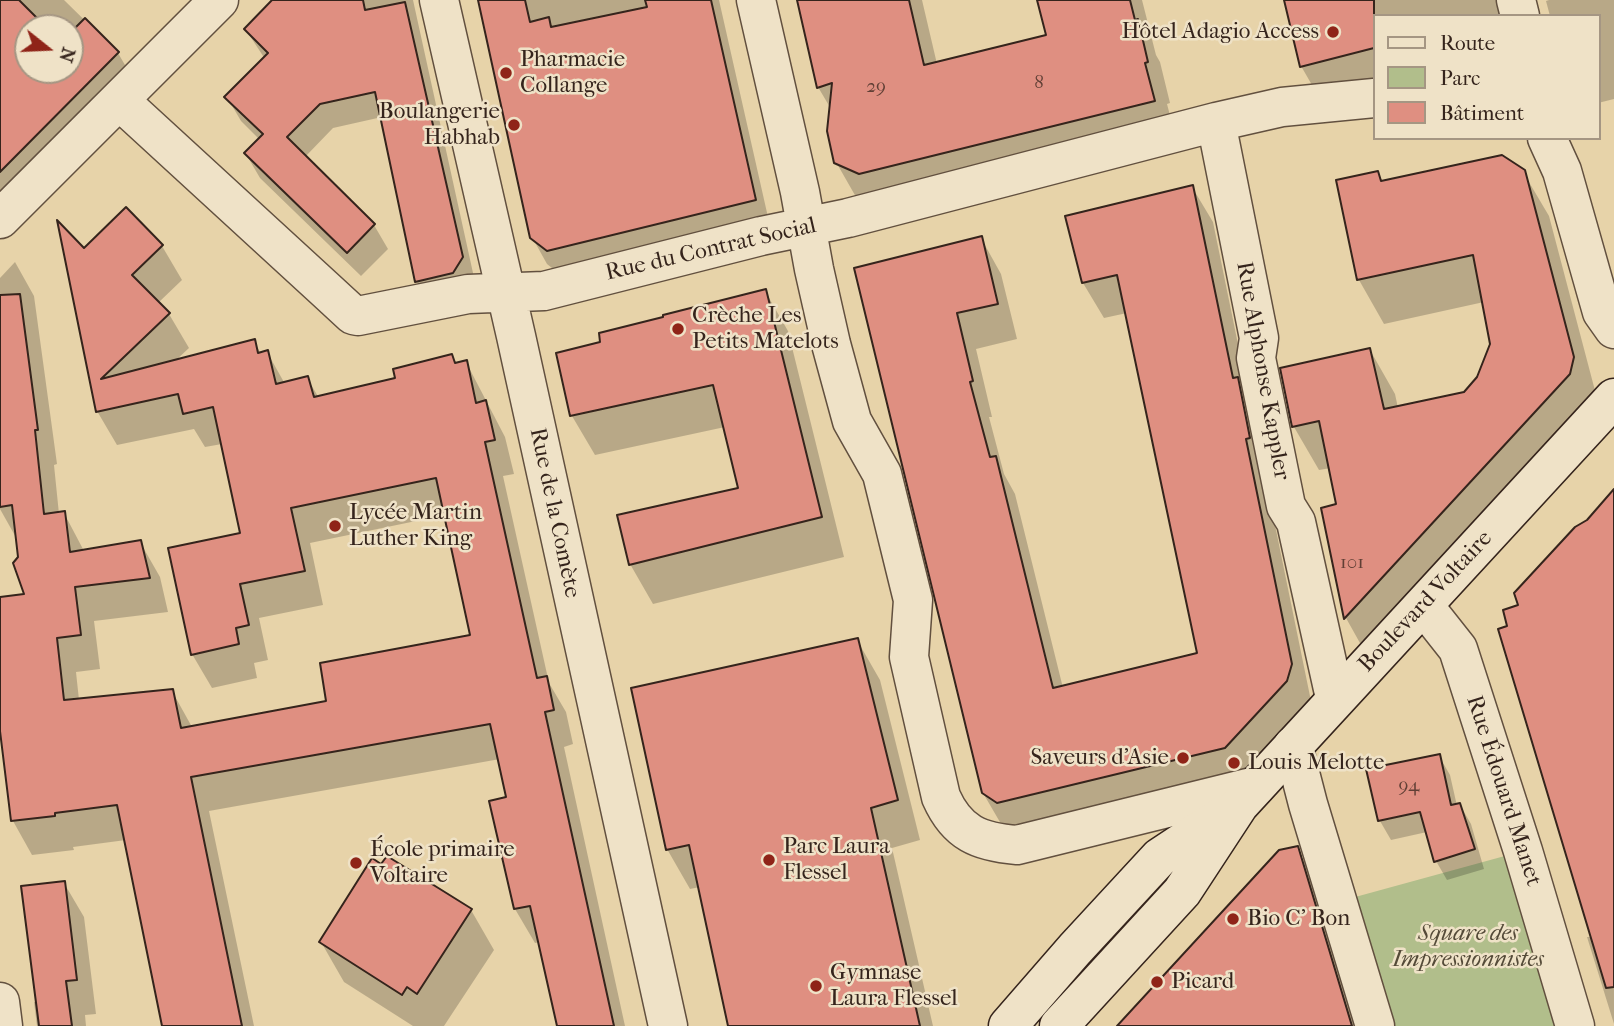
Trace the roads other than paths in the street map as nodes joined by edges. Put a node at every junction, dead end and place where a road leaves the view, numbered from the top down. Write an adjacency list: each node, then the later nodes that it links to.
1 (219, 0): 5 (street)
2 (439, 0): 10 (street, Rue de la Comète)
3 (756, 0): 9 (street)
4 (1372, 98): 6 (street, Rue du Contrat Social)
5 (120, 101): 8 (street); 10 (street, Rue du Contrat Social)
6 (1216, 122): 9 (street, Rue du Contrat Social); 14 (street, Rue Alphonse Kappler)
7 (1548, 140): 11 (street)
8 (0, 219)
9 (807, 227): 10 (street, Rue du Contrat Social); 16 (street)
10 (505, 292): 21 (street, Rue de la Comète)
11 (1614, 330)
12 (1614, 398): 13 (street, Boulevard Voltaire)
13 (1424, 606): 14 (street, Boulevard Voltaire); 24 (street, Rue Édouard Manet)
14 (1335, 698): 15 (street, Boulevard Voltaire)
15 (1293, 746): 16 (street, Boulevard Voltaire); 23 (street)
16 (1247, 795): 17 (street, Boulevard Voltaire); 19 (street, Boulevard Voltaire)
17 (1041, 988): 19 (street); 22 (street, Boulevard Voltaire)
18 (0, 1002): 20 (street)
19 (1068, 1023)
20 (3, 1026)
21 (668, 1026)
22 (1009, 1026)
23 (1376, 1026)
24 (1575, 1026)

